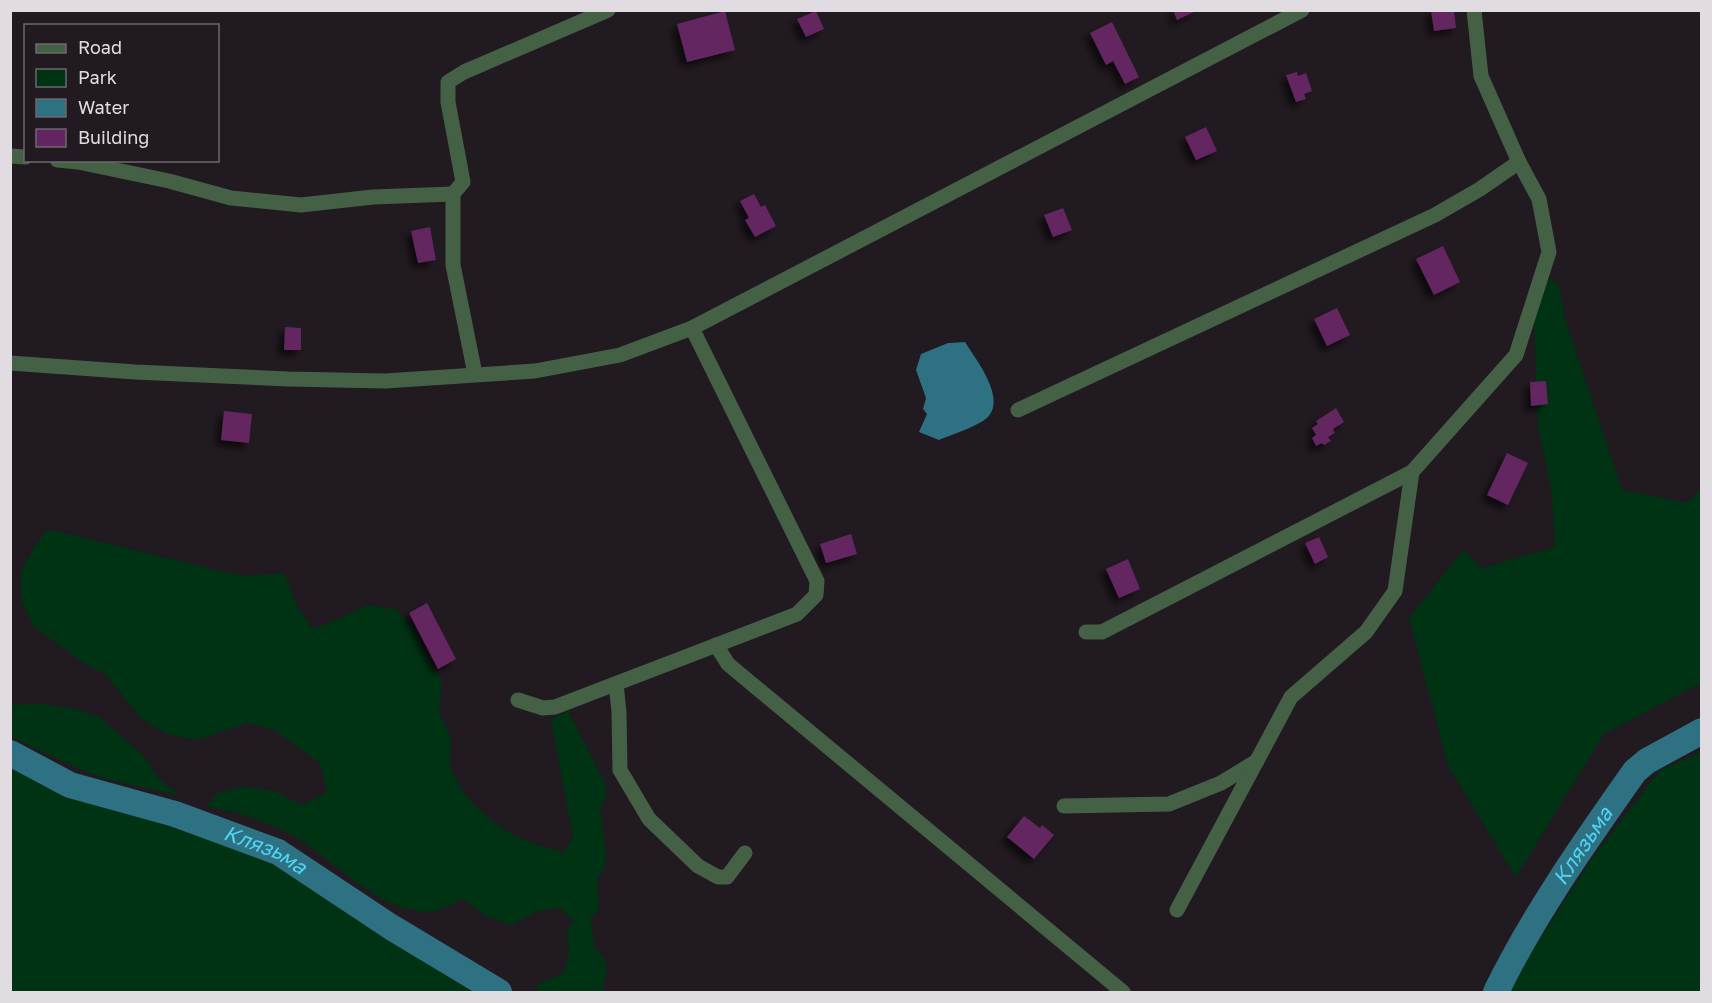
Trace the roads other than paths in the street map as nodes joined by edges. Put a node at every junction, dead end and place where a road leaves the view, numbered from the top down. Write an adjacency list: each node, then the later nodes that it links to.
1 (608, 10): 6 (street)
2 (1302, 10): 7 (street)
3 (1474, 10): 5 (street)
4 (78, 162): 6 (street)
5 (1519, 162): 10 (street); 11 (street)
6 (453, 194): 9 (street)
7 (692, 328): 9 (street); 13 (street)
8 (10, 363): 9 (street)
9 (476, 374)
10 (1018, 410)
11 (1412, 472): 12 (street); 16 (street)
12 (1086, 632)
13 (716, 645): 14 (street); 20 (street)
14 (616, 684): 15 (street); 18 (street)
15 (518, 700)
16 (1260, 759): 17 (street); 19 (street)
17 (1064, 806)
18 (745, 853)
19 (1176, 910)
20 (1123, 993)

